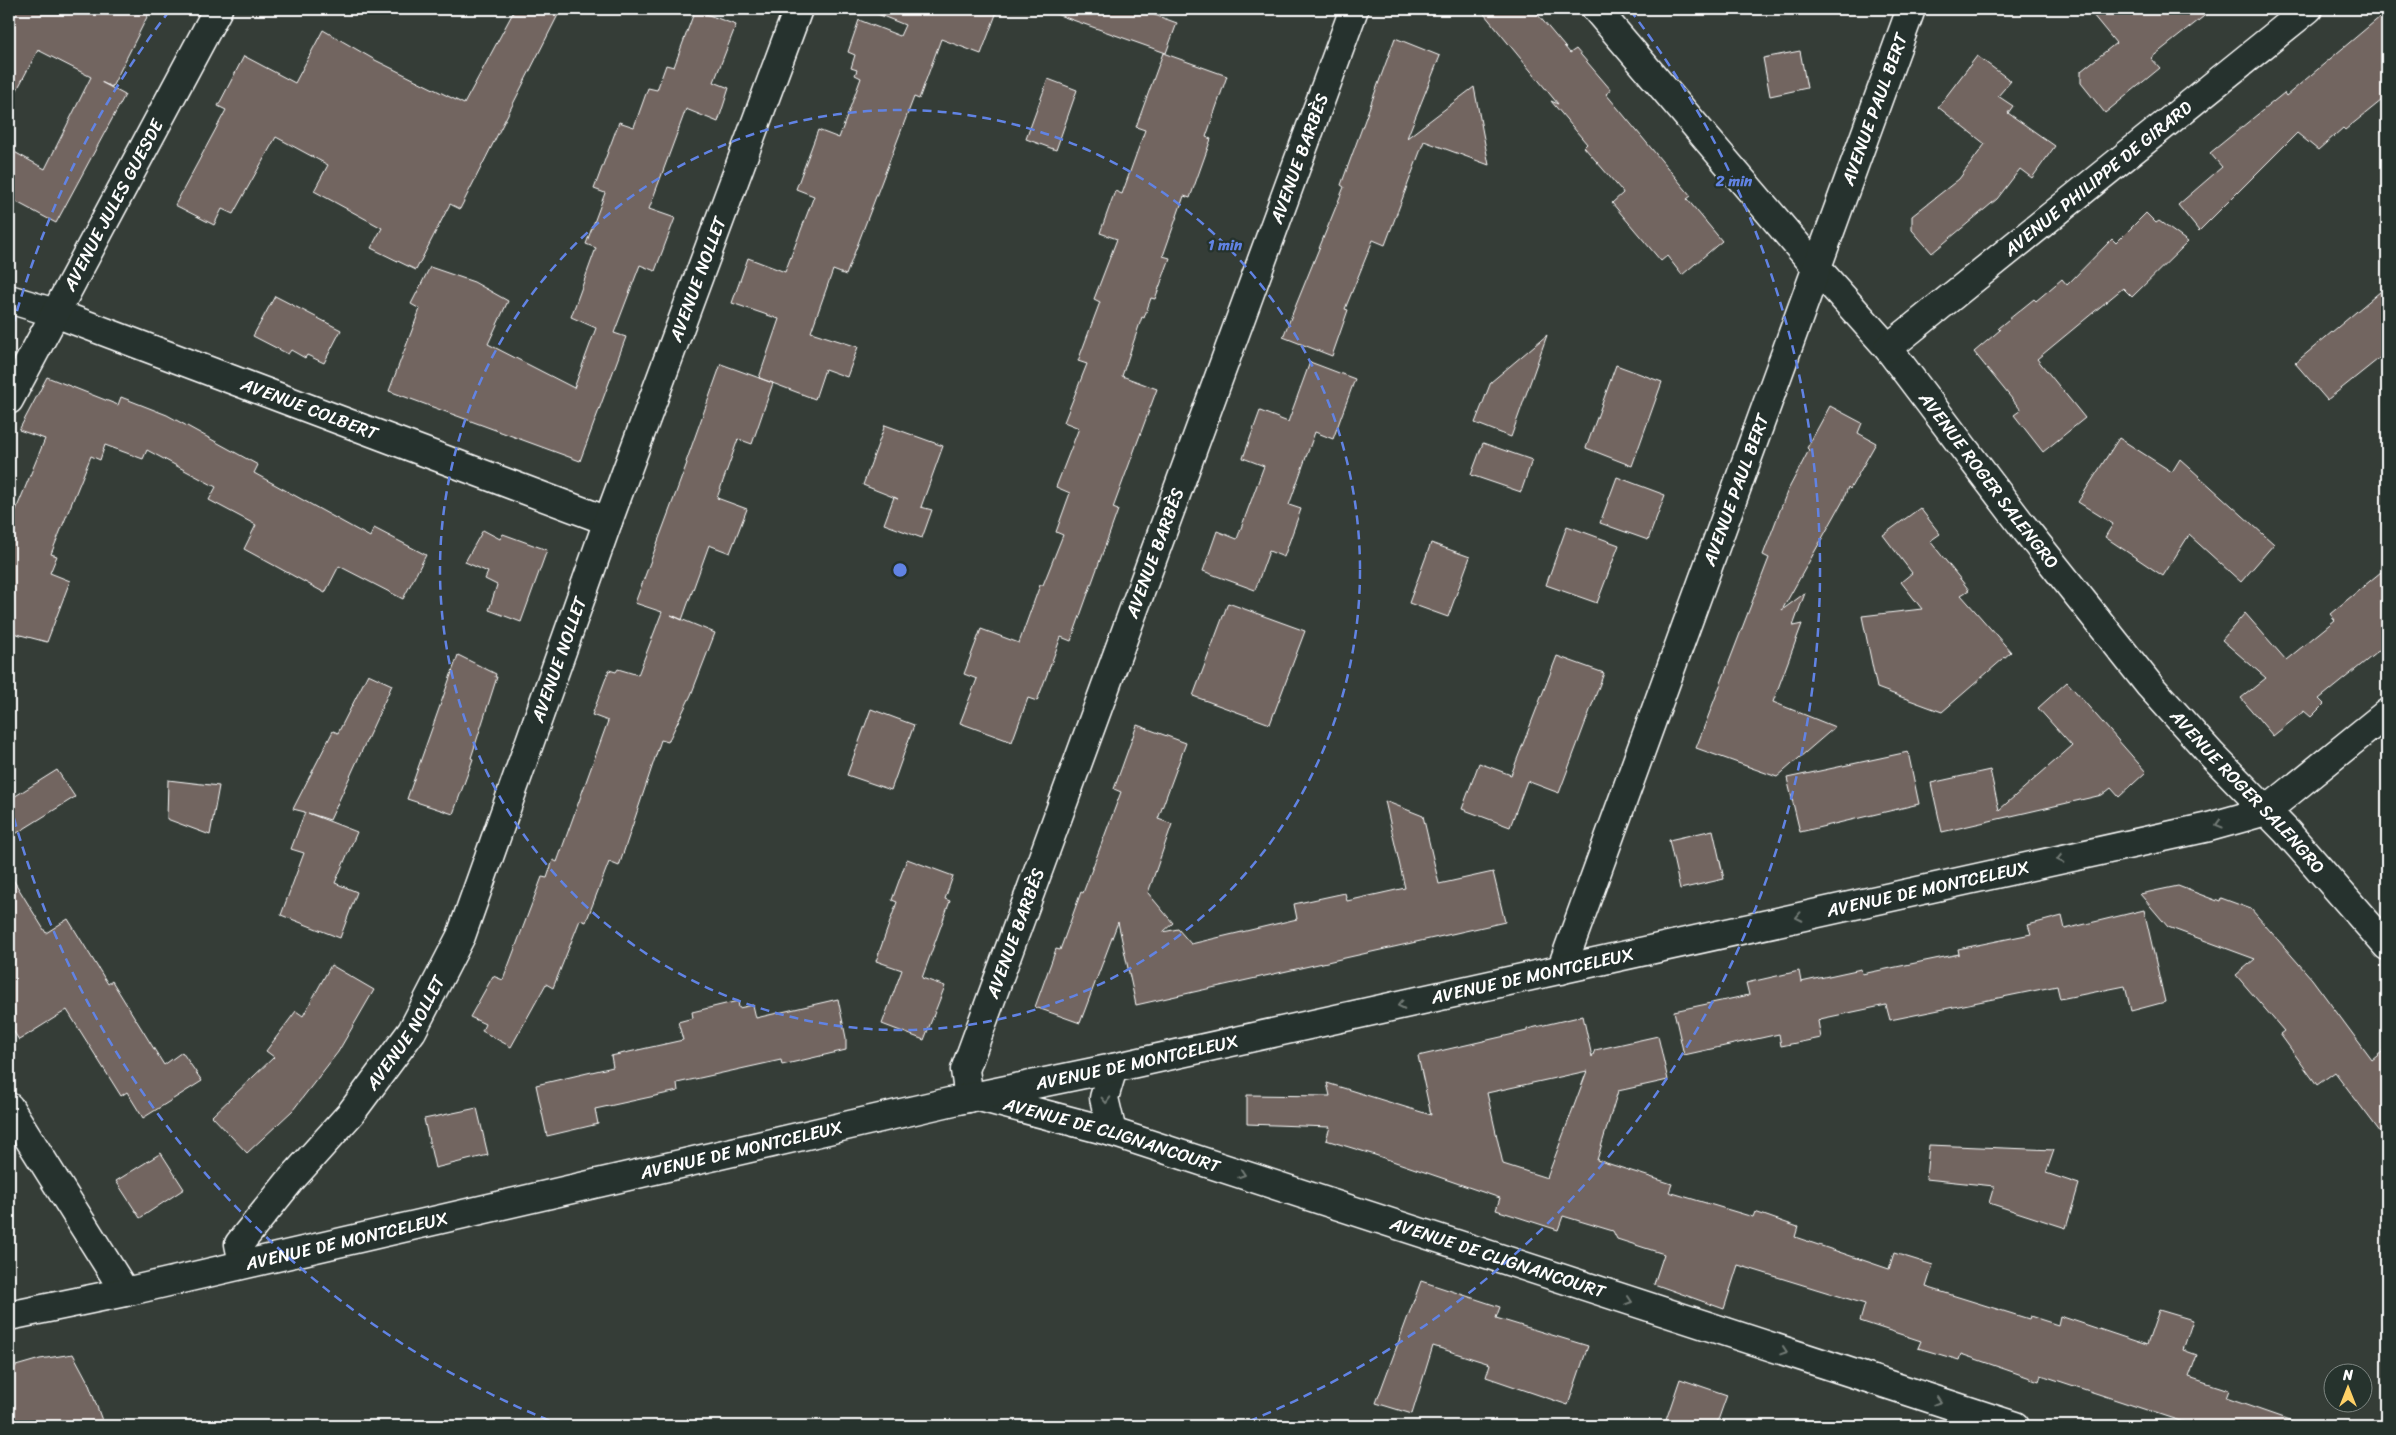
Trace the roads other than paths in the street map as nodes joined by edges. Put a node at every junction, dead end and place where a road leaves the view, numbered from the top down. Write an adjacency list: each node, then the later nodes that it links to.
1 (218, 9): 9 (street, AVENUE JULES GUESDE)
2 (798, 9): 12 (street, AVENUE NOLLET)
3 (1354, 9): 18 (street, AVENUE BARBÈS)
4 (1596, 9): 7 (street, AVENUE ROGER SALENGRO)
5 (1910, 9): 7 (street, AVENUE PAUL BERT)
6 (2308, 9): 10 (street, AVENUE PHILIPPE DE GIRARD)
7 (1816, 267): 10 (street, AVENUE ROGER SALENGRO); 16 (street, AVENUE PAUL BERT)
8 (9, 299): 9 (street, AVENUE COLBERT)
9 (55, 313): 11 (street, AVENUE JULES GUESDE); 12 (street, AVENUE COLBERT)
10 (1888, 348): 14 (street, AVENUE ROGER SALENGRO)
11 (9, 400)
12 (608, 521): 21 (street, AVENUE NOLLET)
13 (2387, 712): 14 (street)
14 (2266, 810): 15 (street, AVENUE ROGER SALENGRO); 16 (street, AVENUE DE MONTCELEUX, one-way to 16)
15 (2387, 946)
16 (1561, 970): 17 (street, AVENUE DE MONTCELEUX, one-way to 17)
17 (1113, 1068): 18 (street, AVENUE DE MONTCELEUX); 20 (street, one-way to 20)
18 (973, 1097): 20 (street, AVENUE DE CLIGNANCOURT); 21 (street, AVENUE DE MONTCELEUX)
19 (9, 1107): 22 (street)
20 (1112, 1132): 24 (street, AVENUE DE CLIGNANCOURT, one-way to 24)
21 (243, 1264): 22 (street, AVENUE DE MONTCELEUX)
22 (125, 1292): 23 (street, AVENUE DE MONTCELEUX)
23 (9, 1316)
24 (2015, 1426)

